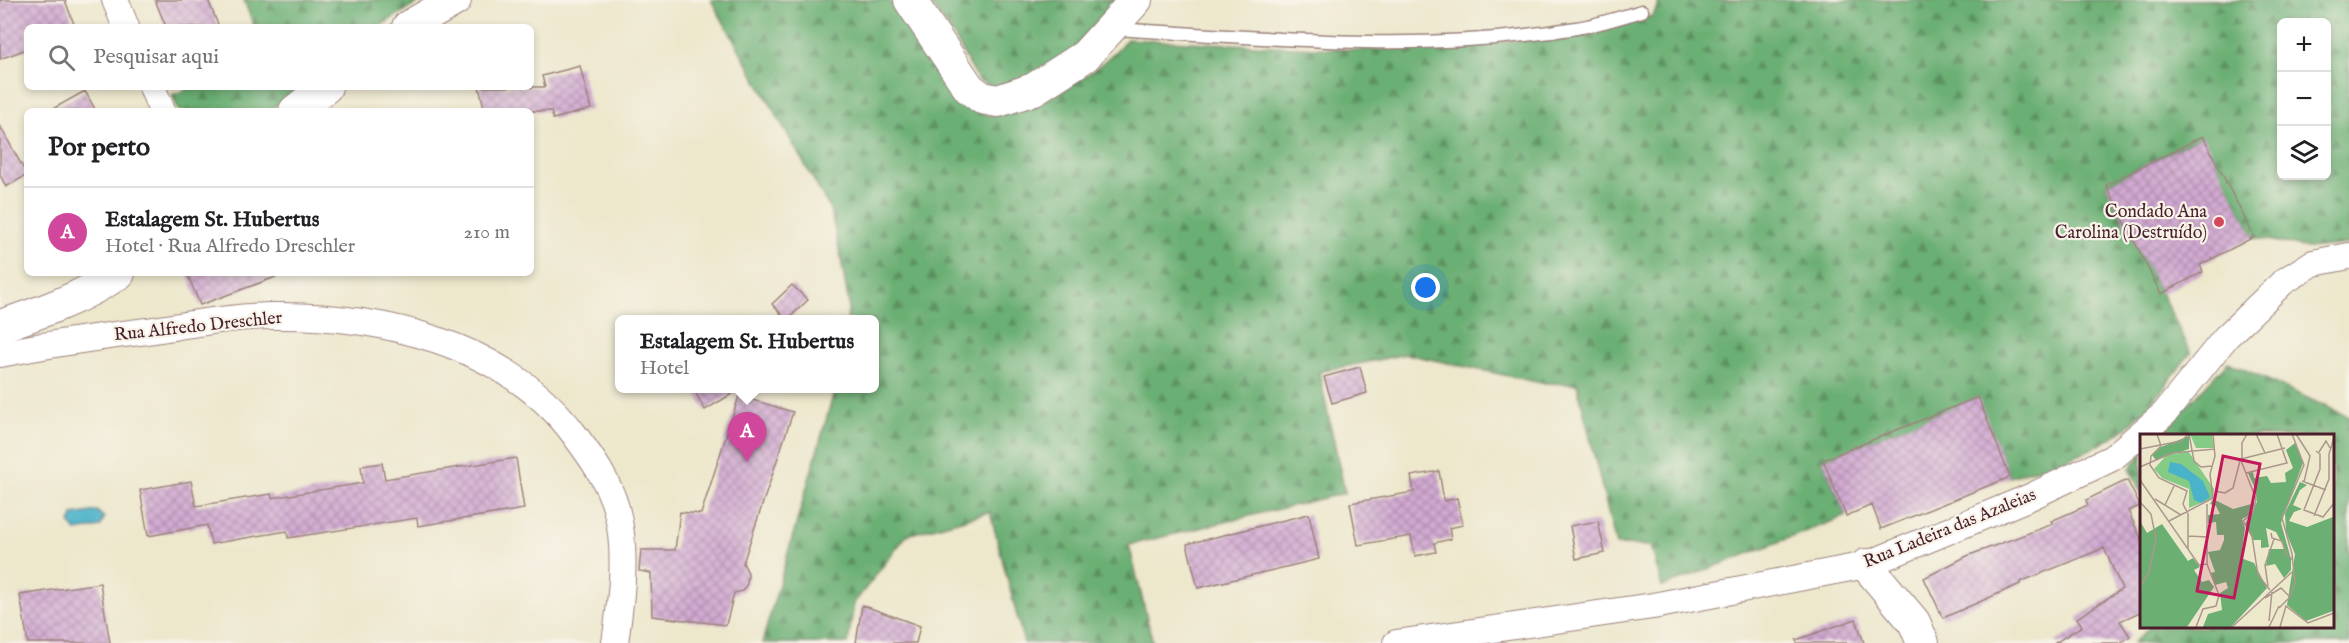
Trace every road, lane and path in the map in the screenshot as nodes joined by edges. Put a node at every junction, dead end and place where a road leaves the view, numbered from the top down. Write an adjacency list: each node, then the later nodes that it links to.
1 (115, 0): 6 (street)
2 (455, 0): 7 (street)
3 (910, 0): 8 (street)
4 (1136, 0): 8 (street)
5 (1642, 11): 8 (lane)
6 (125, 24)
7 (413, 24)
8 (1112, 29)
9 (153, 90): 11 (street)
10 (322, 90): 12 (street)
11 (161, 108)
12 (299, 108)
13 (2349, 256): 18 (street, Rua Ladeira das Azaleias)
14 (115, 276): 15 (street)
15 (0, 326)
16 (0, 354): 20 (street, Rua Alfredo Dreschler)
17 (2140, 434): 19 (street, Rua Ladeira das Azaleias)
18 (2140, 434)
19 (1866, 565): 21 (street, Rua Ladeira das Azaleias); 22 (street)
20 (615, 643)
21 (1399, 643)
22 (1923, 643)

